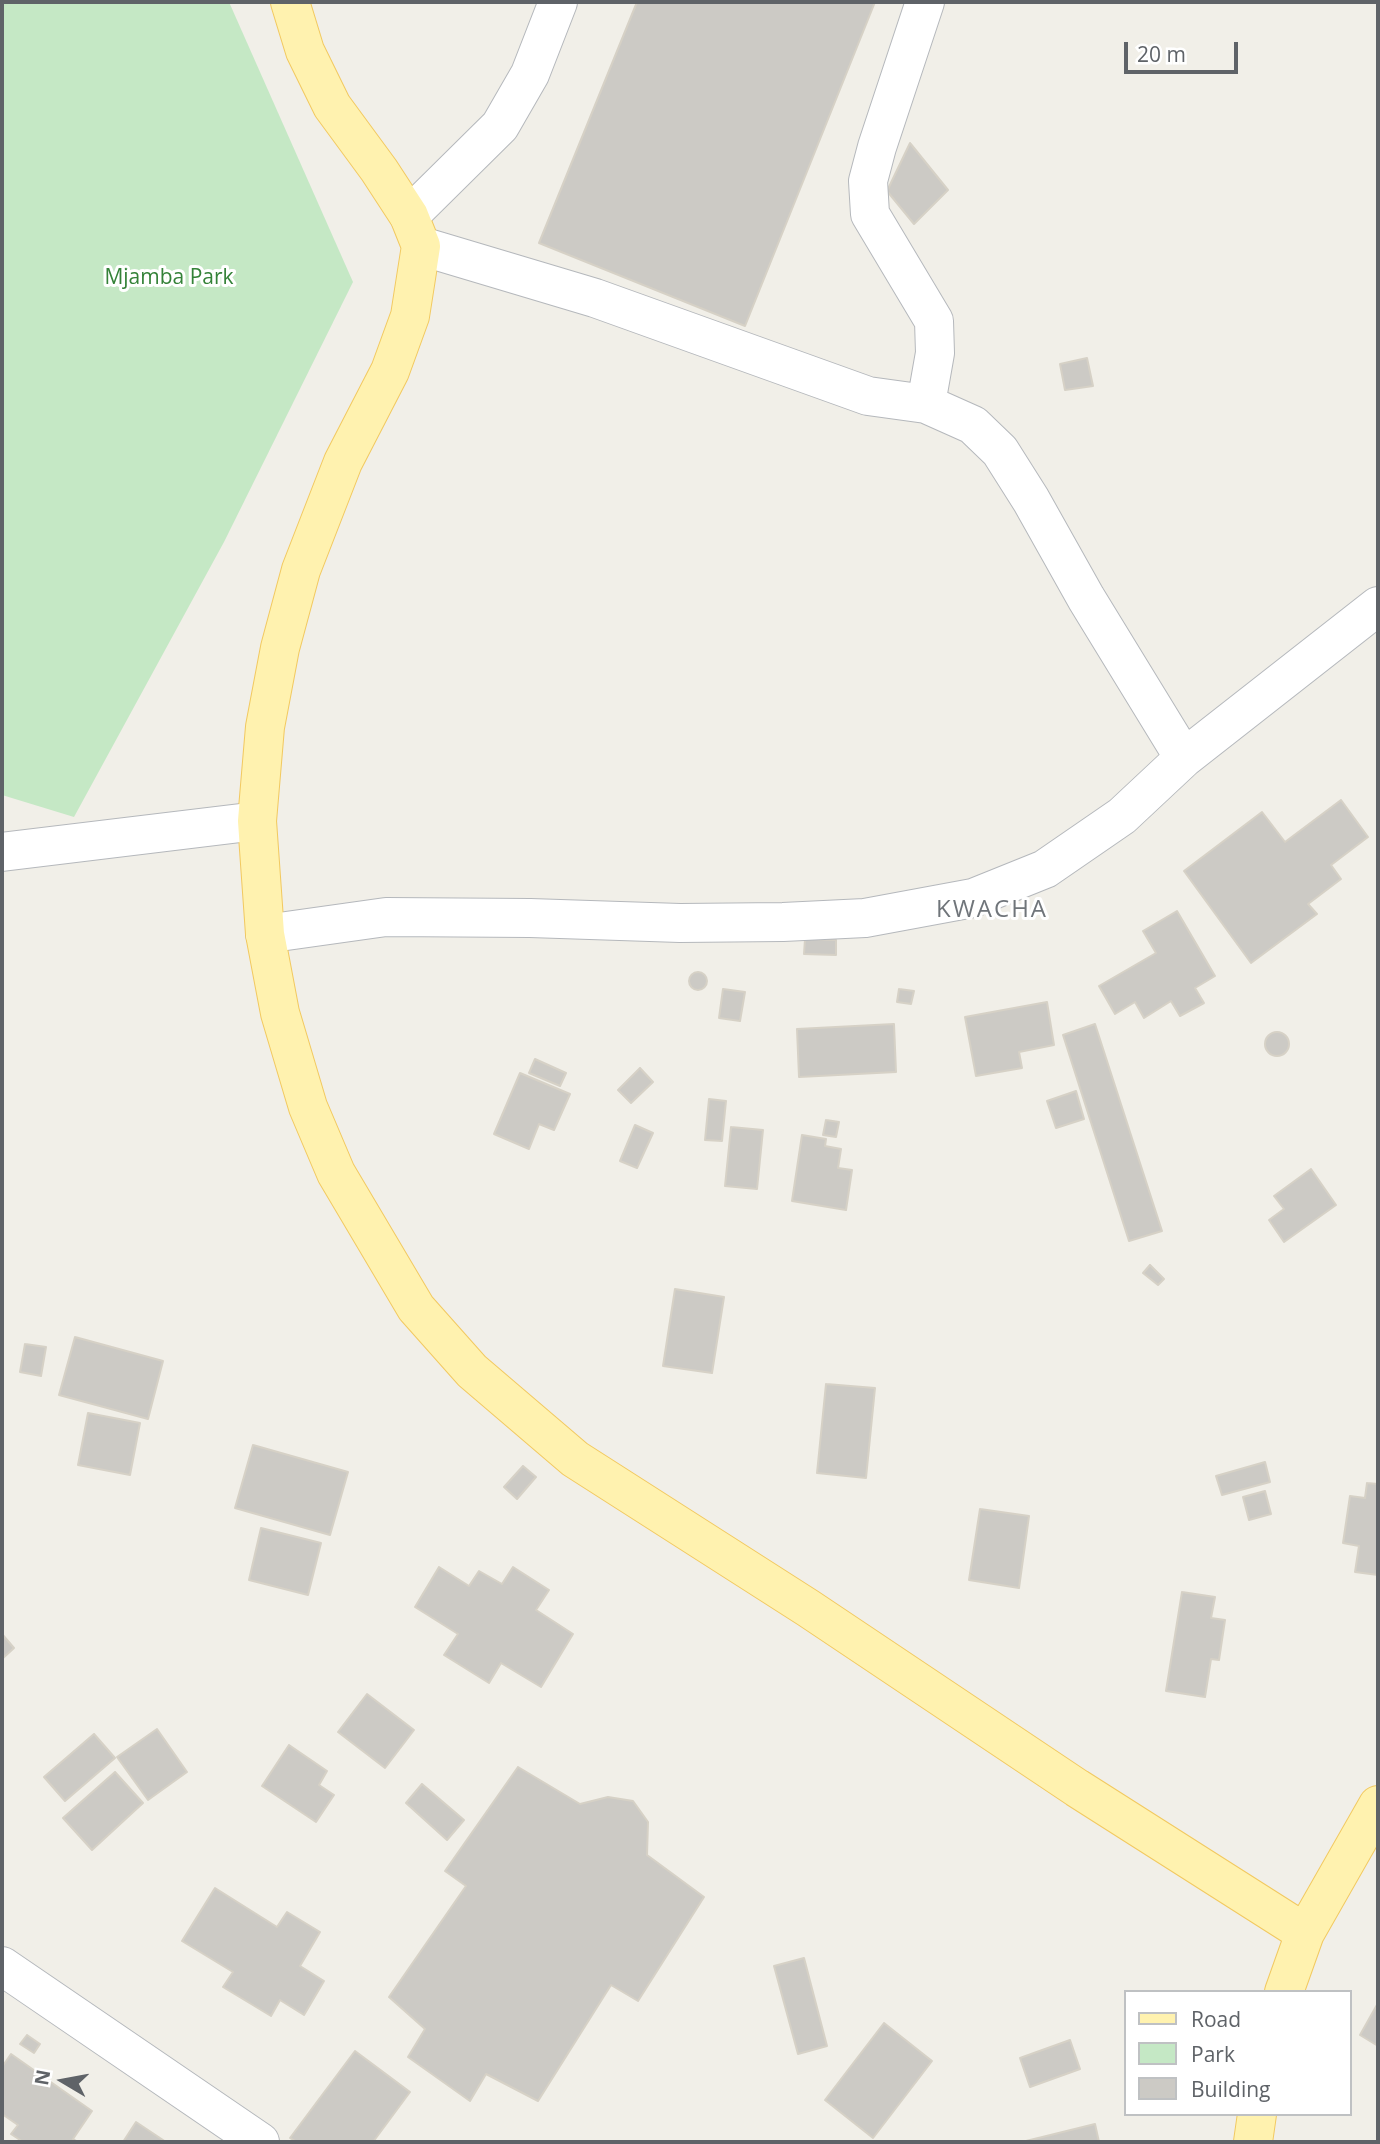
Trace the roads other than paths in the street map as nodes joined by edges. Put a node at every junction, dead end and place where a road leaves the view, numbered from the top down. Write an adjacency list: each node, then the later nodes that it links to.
1 (290, 2): 4 (main road)
2 (558, 2): 4 (street)
3 (925, 2): 5 (street)
4 (415, 231): 5 (street); 8 (main road)
5 (926, 404): 7 (street)
6 (1378, 606): 7 (street)
7 (1184, 758): 10 (street)
8 (257, 821): 9 (street); 10 (main road)
9 (2, 852)
10 (265, 934): 12 (main road)
11 (1378, 1805): 12 (main road)
12 (1305, 1933): 14 (main road)
13 (2, 1966): 16 (street)
14 (1285, 1990)
15 (1257, 2116): 17 (main road)
16 (260, 2142)
17 (1253, 2142)

